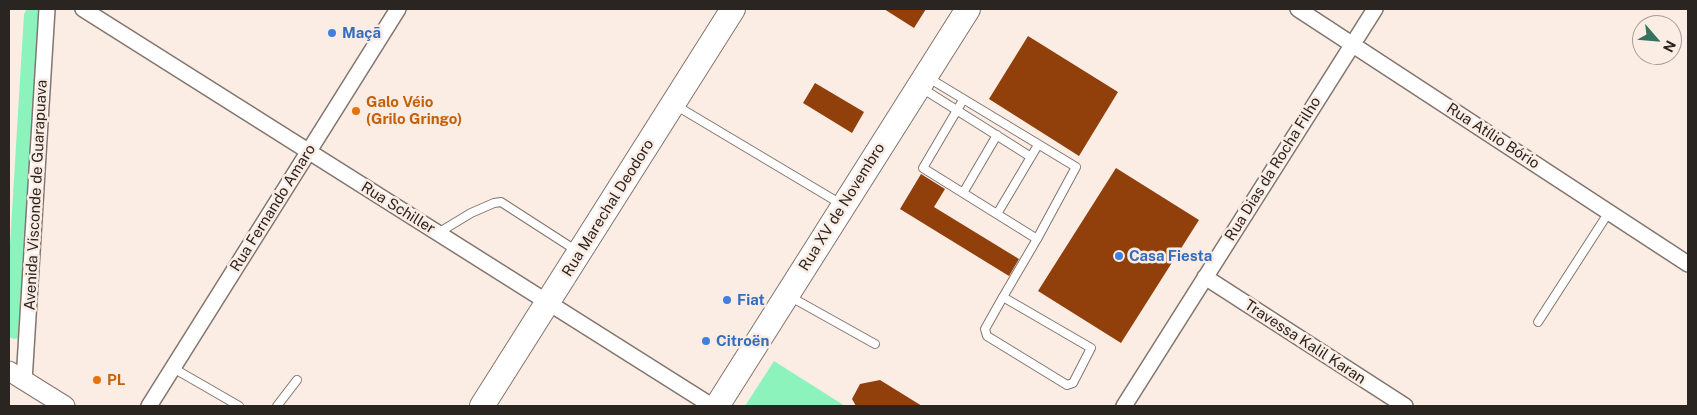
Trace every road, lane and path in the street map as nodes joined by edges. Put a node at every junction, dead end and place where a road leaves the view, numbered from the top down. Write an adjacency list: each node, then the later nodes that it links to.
1 (47, 9): 32 (street, Avenida Visconde de Guarapuava)
2 (83, 9): 15 (street, Rua Schiller)
3 (398, 9): 15 (street, Rua Fernando Amaro)
4 (733, 9): 11 (main road, Rua Marechal Deodoro)
5 (968, 9): 9 (main road, Rua XV de Novembro)
6 (1298, 9): 8 (street, Rua Atílio Bório)
7 (1374, 9): 8 (street, Rua Dias da Rocha Filho)
8 (1352, 44): 19 (street, Rua Atílio Bório); 25 (street, Rua Dias da Rocha Filho)
9 (922, 81): 10 (lane); 12 (lane); 18 (main road, Rua XV de Novembro)
10 (963, 100): 12 (lane); 14 (lane)
11 (673, 104): 18 (lane); 23 (main road, Rua Marechal Deodoro)
12 (957, 110): 13 (lane); 17 (lane)
13 (997, 135): 16 (lane); 17 (lane)
14 (1038, 145): 16 (lane); 22 (lane)
15 (308, 151): 21 (street, Rua Schiller); 31 (street, Rua Fernando Amaro)
16 (1031, 157): 20 (lane)
17 (963, 193): 20 (lane)
18 (844, 206): 26 (main road, Rua XV de Novembro)
19 (1609, 212): 24 (street, Rua Atílio Bório); 29 (lane)
20 (997, 214): 22 (lane)
21 (438, 233): 23 (lane); 28 (street, Rua Schiller)
22 (1037, 239): 27 (lane)
23 (579, 252): 28 (main road, Rua Marechal Deodoro)
24 (1688, 264)
25 (1205, 277): 41 (street, Rua Dias da Rocha Filho); 42 (street, Travessa Kalil Karan)
26 (787, 295): 30 (lane); 40 (main road, Rua XV de Novembro)
27 (1003, 297): 27 (lane)
28 (548, 302): 38 (main road, Rua Marechal Deodoro); 39 (street, Rua Schiller)
29 (1538, 322)
30 (874, 344)
31 (173, 368): 35 (street, Rua Fernando Amaro); 36 (lane)
32 (17, 376): 34 (street)
33 (297, 380): 37 (lane)
34 (65, 406)
35 (149, 406)
36 (239, 406)
37 (277, 406)
38 (482, 406)
39 (712, 406)
40 (717, 406)
41 (1124, 406)
42 (1405, 406)

